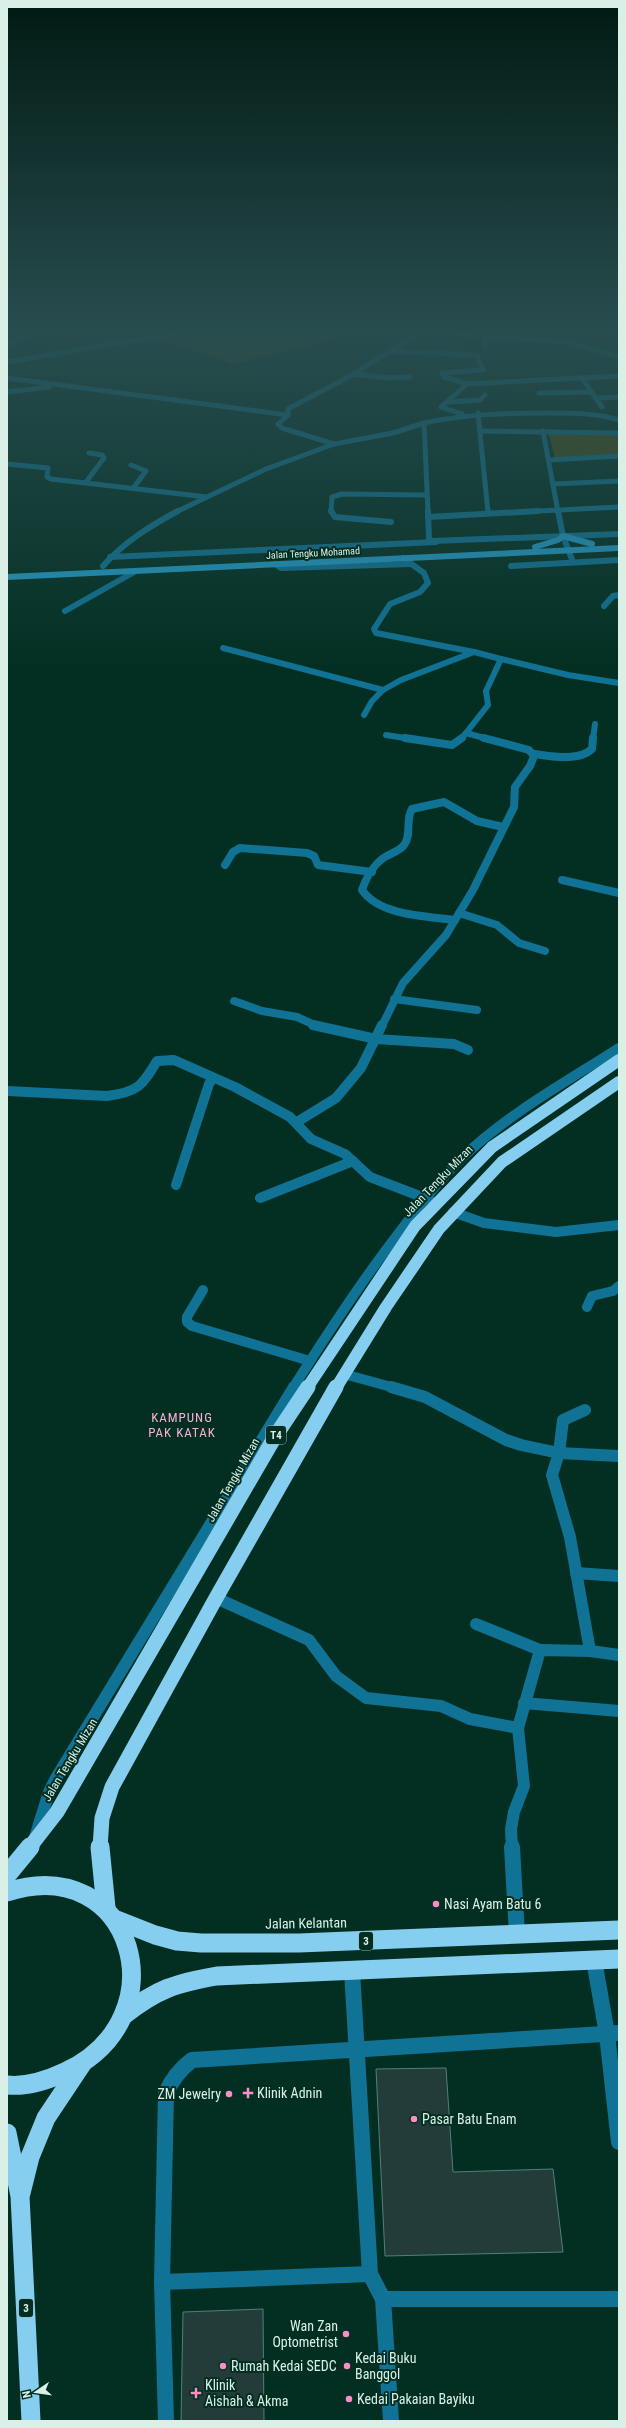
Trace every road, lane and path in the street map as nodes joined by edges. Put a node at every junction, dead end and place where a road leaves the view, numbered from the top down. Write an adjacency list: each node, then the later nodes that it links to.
1 (328, 446): 15 (street)
2 (425, 446): 14 (street)
3 (481, 446): 18 (street)
4 (546, 446): 7 (street)
5 (89, 453): 11 (street)
6 (619, 456): 7 (street)
7 (549, 460): 12 (street)
8 (7, 462): 11 (street)
9 (131, 465): 13 (street)
10 (619, 481): 12 (street)
11 (86, 482): 13 (street)
12 (553, 484): 17 (street)
13 (134, 487): 15 (street)
14 (427, 495): 19 (street); 20 (street)
15 (207, 497): 31 (street)
16 (619, 507): 17 (street)
17 (558, 510): 18 (street); 22 (street)
18 (488, 513): 19 (street)
19 (428, 517): 23 (street)
20 (391, 522)
21 (619, 534): 22 (street)
22 (563, 536): 23 (street); 25 (main road); 26 (main road); 27 (street)
23 (436, 542): 31 (street)
24 (619, 543): 25 (main road, Jalan Tengku Mohamad)
25 (592, 544): 27 (main road, Jalan Tengku Mohamad)
26 (535, 547): 27 (main road, Jalan Tengku Mohamad); 37 (main road, Jalan Tengku Mohamad)
27 (566, 548): 29 (main road, Jalan Tengku Mohamad); 30 (main road, Jalan Tengku Mohamad); 33 (street)
28 (619, 548): 29 (main road, Jalan Tengku Mohamad)
29 (586, 550): 33 (main road)
30 (549, 551): 32 (main road, Jalan Tengku Mohamad); 33 (main road)
31 (110, 557): 37 (street)
32 (403, 558): 35 (main road, Jalan Tengku Mohamad); 36 (street)
33 (572, 560): 34 (street); 38 (street)
34 (619, 560)
35 (275, 564): 36 (street); 40 (main road, Jalan Tengku Mohamad)
36 (411, 564): 46 (street)
37 (103, 566): 39 (main road, Jalan Tengku Mohamad)
38 (511, 566)
39 (7, 571)
40 (136, 571): 41 (main road, Jalan Tengku Mohamad); 44 (street)
41 (7, 576)
42 (619, 595): 43 (street)
43 (604, 606)
44 (65, 611)
45 (223, 648): 49 (street)
46 (474, 652): 47 (street); 49 (street)
47 (501, 659): 48 (street); 52 (street)
48 (619, 683)
49 (383, 690): 50 (street)
50 (364, 715)
51 (595, 724): 54 (street)
52 (466, 733): 53 (street); 54 (street)
53 (386, 735)
54 (534, 754): 55 (street)
55 (503, 827): 57 (street); 60 (street)
56 (225, 865): 57 (street)
57 (372, 872): 60 (street)
58 (562, 880): 59 (street)
59 (619, 893)
60 (457, 916): 61 (street); 62 (street)
61 (545, 951)
62 (394, 1000): 64 (street); 65 (street)
63 (234, 1001): 65 (street)
64 (477, 1010)
65 (376, 1039): 67 (street); 72 (street)
66 (619, 1048): 76 (street)
67 (468, 1050)
68 (619, 1060): 76 (highway, Jalan Tengku Mizan / T4)
69 (213, 1078): 71 (street); 72 (street); 74 (street)
70 (619, 1082): 77 (highway, T4)
71 (7, 1091)
72 (297, 1122): 73 (street)
73 (353, 1161): 75 (street); 76 (street)
74 (176, 1185)
75 (260, 1198)
76 (430, 1200): 82 (street); 97 (highway, Jalan Tengku Mizan / T4)
77 (453, 1212): 78 (street); 83 (highway, T4)
78 (619, 1225)
79 (619, 1286): 81 (street)
80 (203, 1290): 82 (street)
81 (587, 1307)
82 (310, 1361): 97 (street)
83 (344, 1374): 85 (street); 89 (highway, T4)
84 (585, 1410): 85 (street)
85 (559, 1453): 86 (street); 87 (street)
86 (619, 1456)
87 (576, 1573): 88 (street); 92 (street)
88 (619, 1576)
89 (216, 1598): 96 (street); 100 (highway, T4)
90 (476, 1624): 91 (street)
91 (540, 1650): 92 (street); 94 (street)
92 (590, 1651): 93 (street)
93 (619, 1655)
94 (524, 1703): 95 (street); 96 (street)
95 (619, 1710)
96 (518, 1728): 102 (street)
97 (34, 1840): 98 (highway, Jalan Tengku Mizan / T4)
98 (7, 1875)
99 (7, 1892): 100 (highway, 3)
100 (112, 1914): 102 (highway, Jalan Kelantan / 3); 106 (highway, 3)
101 (619, 1930): 102 (highway, Jalan Kelantan / 3)
102 (517, 1936)
103 (619, 1959): 104 (highway, 3)
104 (594, 1960): 105 (highway, 3); 107 (street)
105 (352, 1971): 106 (highway, 3); 108 (street)
106 (124, 2016): 109 (highway, 3)
107 (613, 2034): 108 (street); 112 (street)
108 (355, 2050): 114 (street); 115 (street)
109 (83, 2063): 110 (highway, 3); 113 (highway, 3)
110 (7, 2085)
111 (7, 2133): 113 (highway, 3)
112 (619, 2142)
113 (20, 2196): 118 (highway, 3)
114 (370, 2274): 115 (street); 116 (street)
115 (162, 2282): 119 (street)
116 (384, 2299): 117 (street); 120 (street)
117 (619, 2299)
118 (31, 2421)
119 (166, 2421)
120 (391, 2421)

